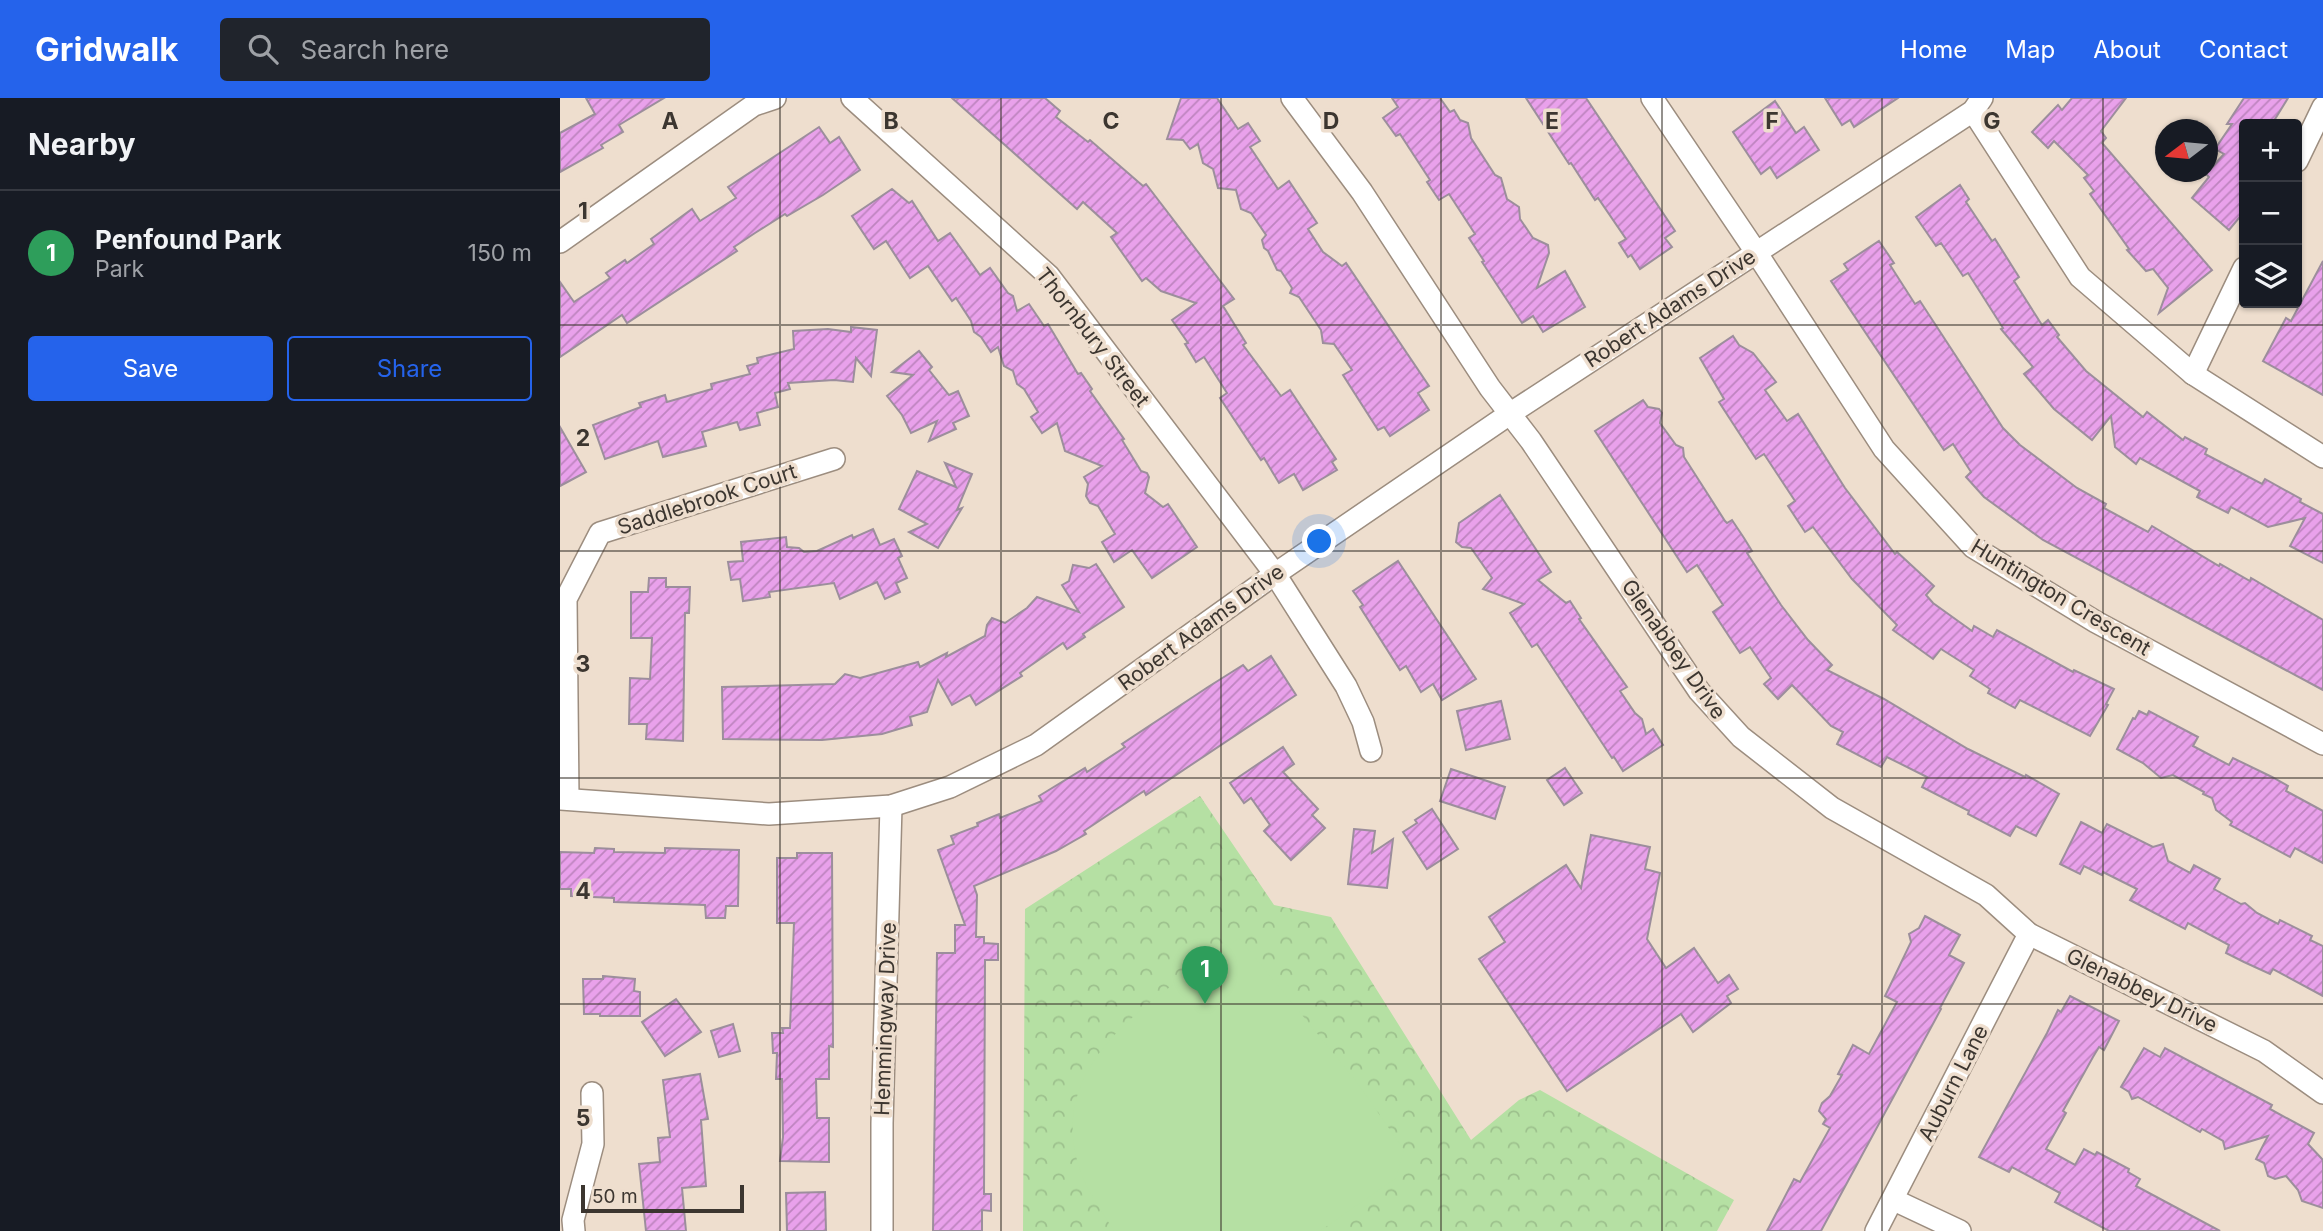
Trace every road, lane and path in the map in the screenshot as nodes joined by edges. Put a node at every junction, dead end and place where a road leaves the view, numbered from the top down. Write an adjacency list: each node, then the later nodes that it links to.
1 (775, 98): 8 (street)
2 (852, 98): 15 (street, Thornbury Street)
3 (1292, 98): 12 (street, Glenabbey Drive)
4 (1652, 98): 9 (street, Huntington Crescent)
5 (1978, 105): 9 (street, Robert Adams Drive); 11 (street)
6 (2323, 107): 7 (street)
7 (2302, 151)
8 (560, 242)
9 (1756, 251): 12 (street, Robert Adams Drive); 16 (street, Huntington Crescent)
10 (2239, 278): 11 (street)
11 (2193, 374): 13 (street)
12 (1511, 413): 15 (street, Robert Adams Drive); 20 (street, Glenabbey Drive)
13 (2323, 457)
14 (834, 459): 18 (street, Saddlebrook Court)
15 (1275, 574): 17 (street, Thornbury Street); 19 (street, Robert Adams Drive)
16 (2323, 744)
17 (1371, 751)
18 (564, 799): 19 (street, Robert Adams Drive)
19 (891, 806): 25 (street, Hemmingway Drive)
20 (2029, 934): 22 (street, Glenabbey Drive); 23 (street, Auburn Lane)
21 (592, 1093): 24 (street)
22 (2323, 1093)
23 (1894, 1200): 26 (street, Auburn Lane); 27 (street)
24 (574, 1231)
25 (882, 1231)
26 (1876, 1231)
27 (1960, 1231)

